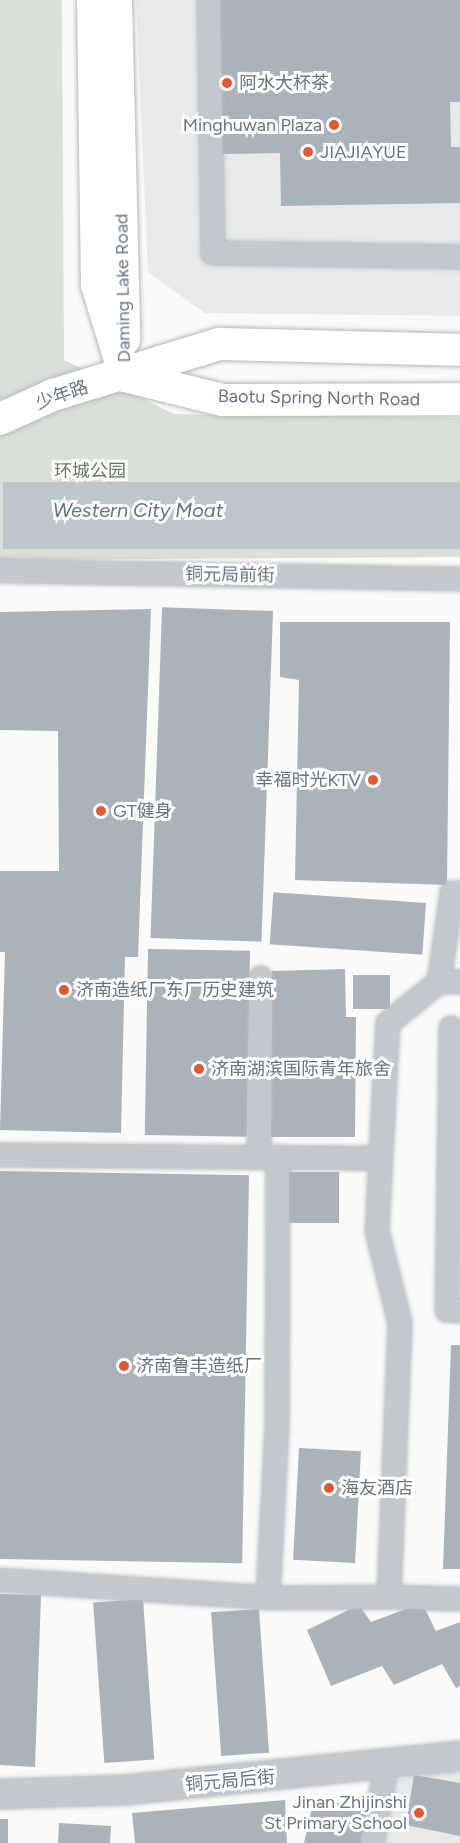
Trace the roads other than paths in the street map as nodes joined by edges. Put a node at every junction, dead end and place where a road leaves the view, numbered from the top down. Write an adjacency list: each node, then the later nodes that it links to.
1 (93, 0): 6 (main road, Daming Lake Road)
2 (116, 0): 6 (main road, Daming Lake Road)
3 (209, 0): 4 (street)
4 (460, 257)
5 (460, 350): 6 (main road)
6 (125, 376): 7 (main road, Baotu Spring North Road); 8 (main road, 少年路)
7 (460, 399)
8 (0, 419)
9 (0, 571): 10 (street, 铜元局前街)
10 (460, 579)
11 (460, 893): 13 (street)
12 (261, 978): 16 (street)
13 (449, 982): 17 (street)
14 (451, 1028): 18 (street)
15 (0, 1155): 16 (street)
16 (269, 1157): 17 (street); 21 (street)
17 (378, 1158): 20 (street)
18 (460, 1311)
19 (0, 1580): 21 (street)
20 (389, 1597): 21 (street); 22 (street)
21 (268, 1598)
22 (460, 1599)
23 (460, 1756): 24 (street, 铜元局后街)
24 (386, 1767): 25 (street, 铜元局后街); 26 (street)
25 (0, 1794)
26 (372, 1843)

